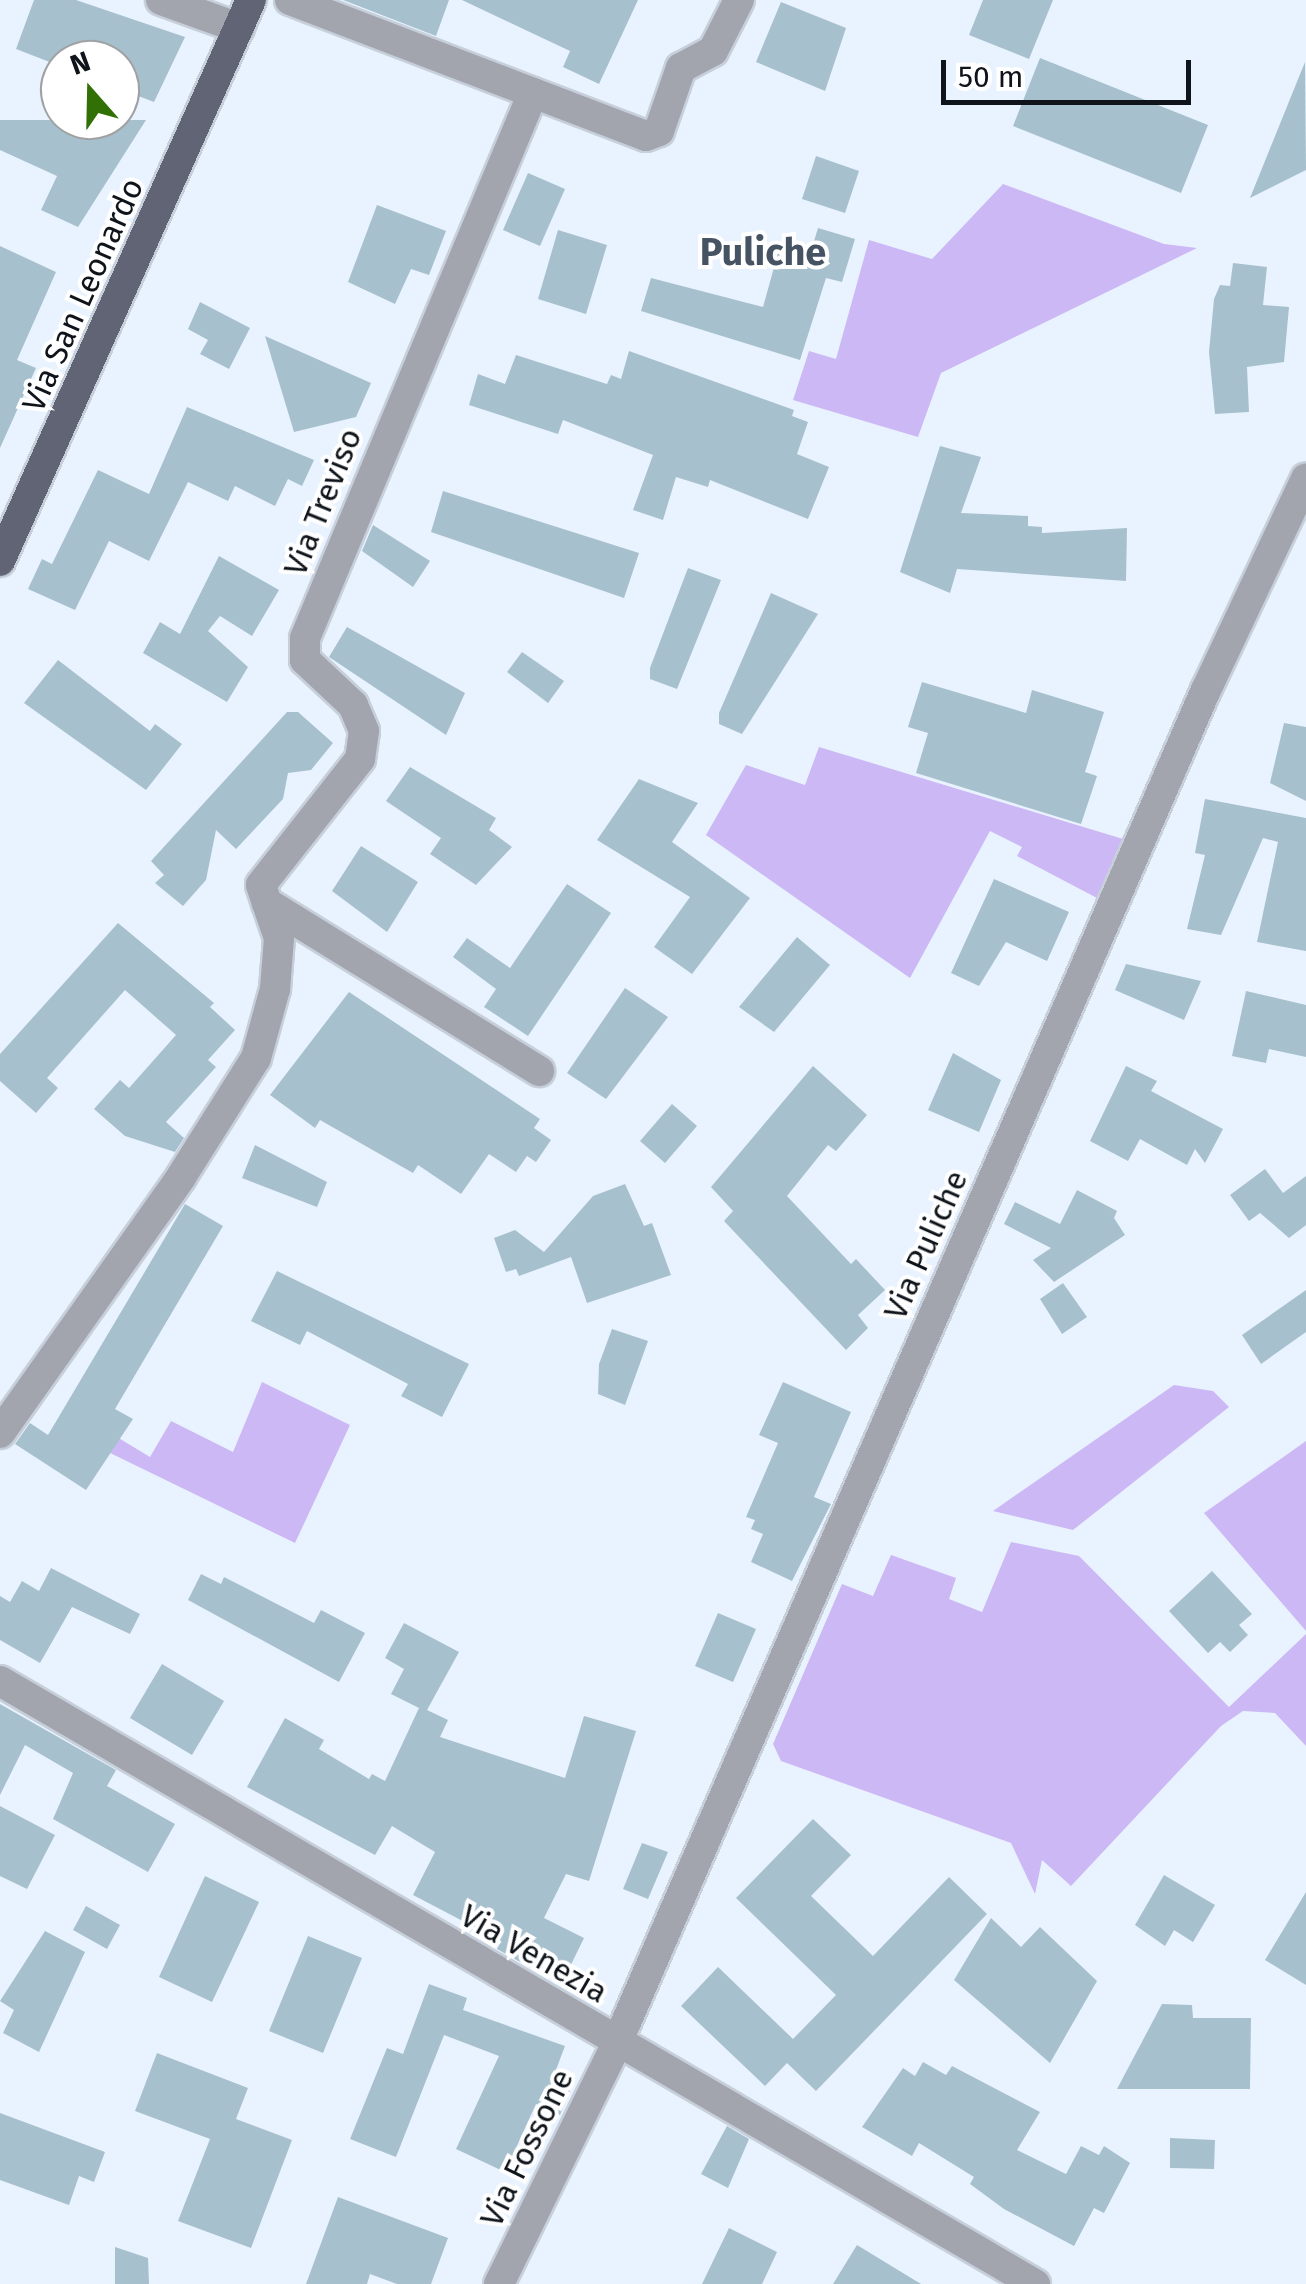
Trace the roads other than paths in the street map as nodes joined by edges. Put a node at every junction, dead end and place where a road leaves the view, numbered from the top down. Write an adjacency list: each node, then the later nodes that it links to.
1 (161, 0): 4 (street)
2 (290, 0): 5 (street)
3 (739, 0): 5 (street)
4 (245, 14): 7 (main road, Via San Leonardo)
5 (533, 93): 8 (street, Via Treviso)
6 (1306, 478): 12 (street, Via Puliche)
7 (0, 561)
8 (267, 903): 9 (street); 10 (street)
9 (539, 1071)
10 (0, 1434)
11 (0, 1681): 12 (street, Via Venezia)
12 (618, 2043): 13 (street, Via Fossone); 14 (street, Via Venezia)
13 (499, 2284)
14 (1035, 2284)

